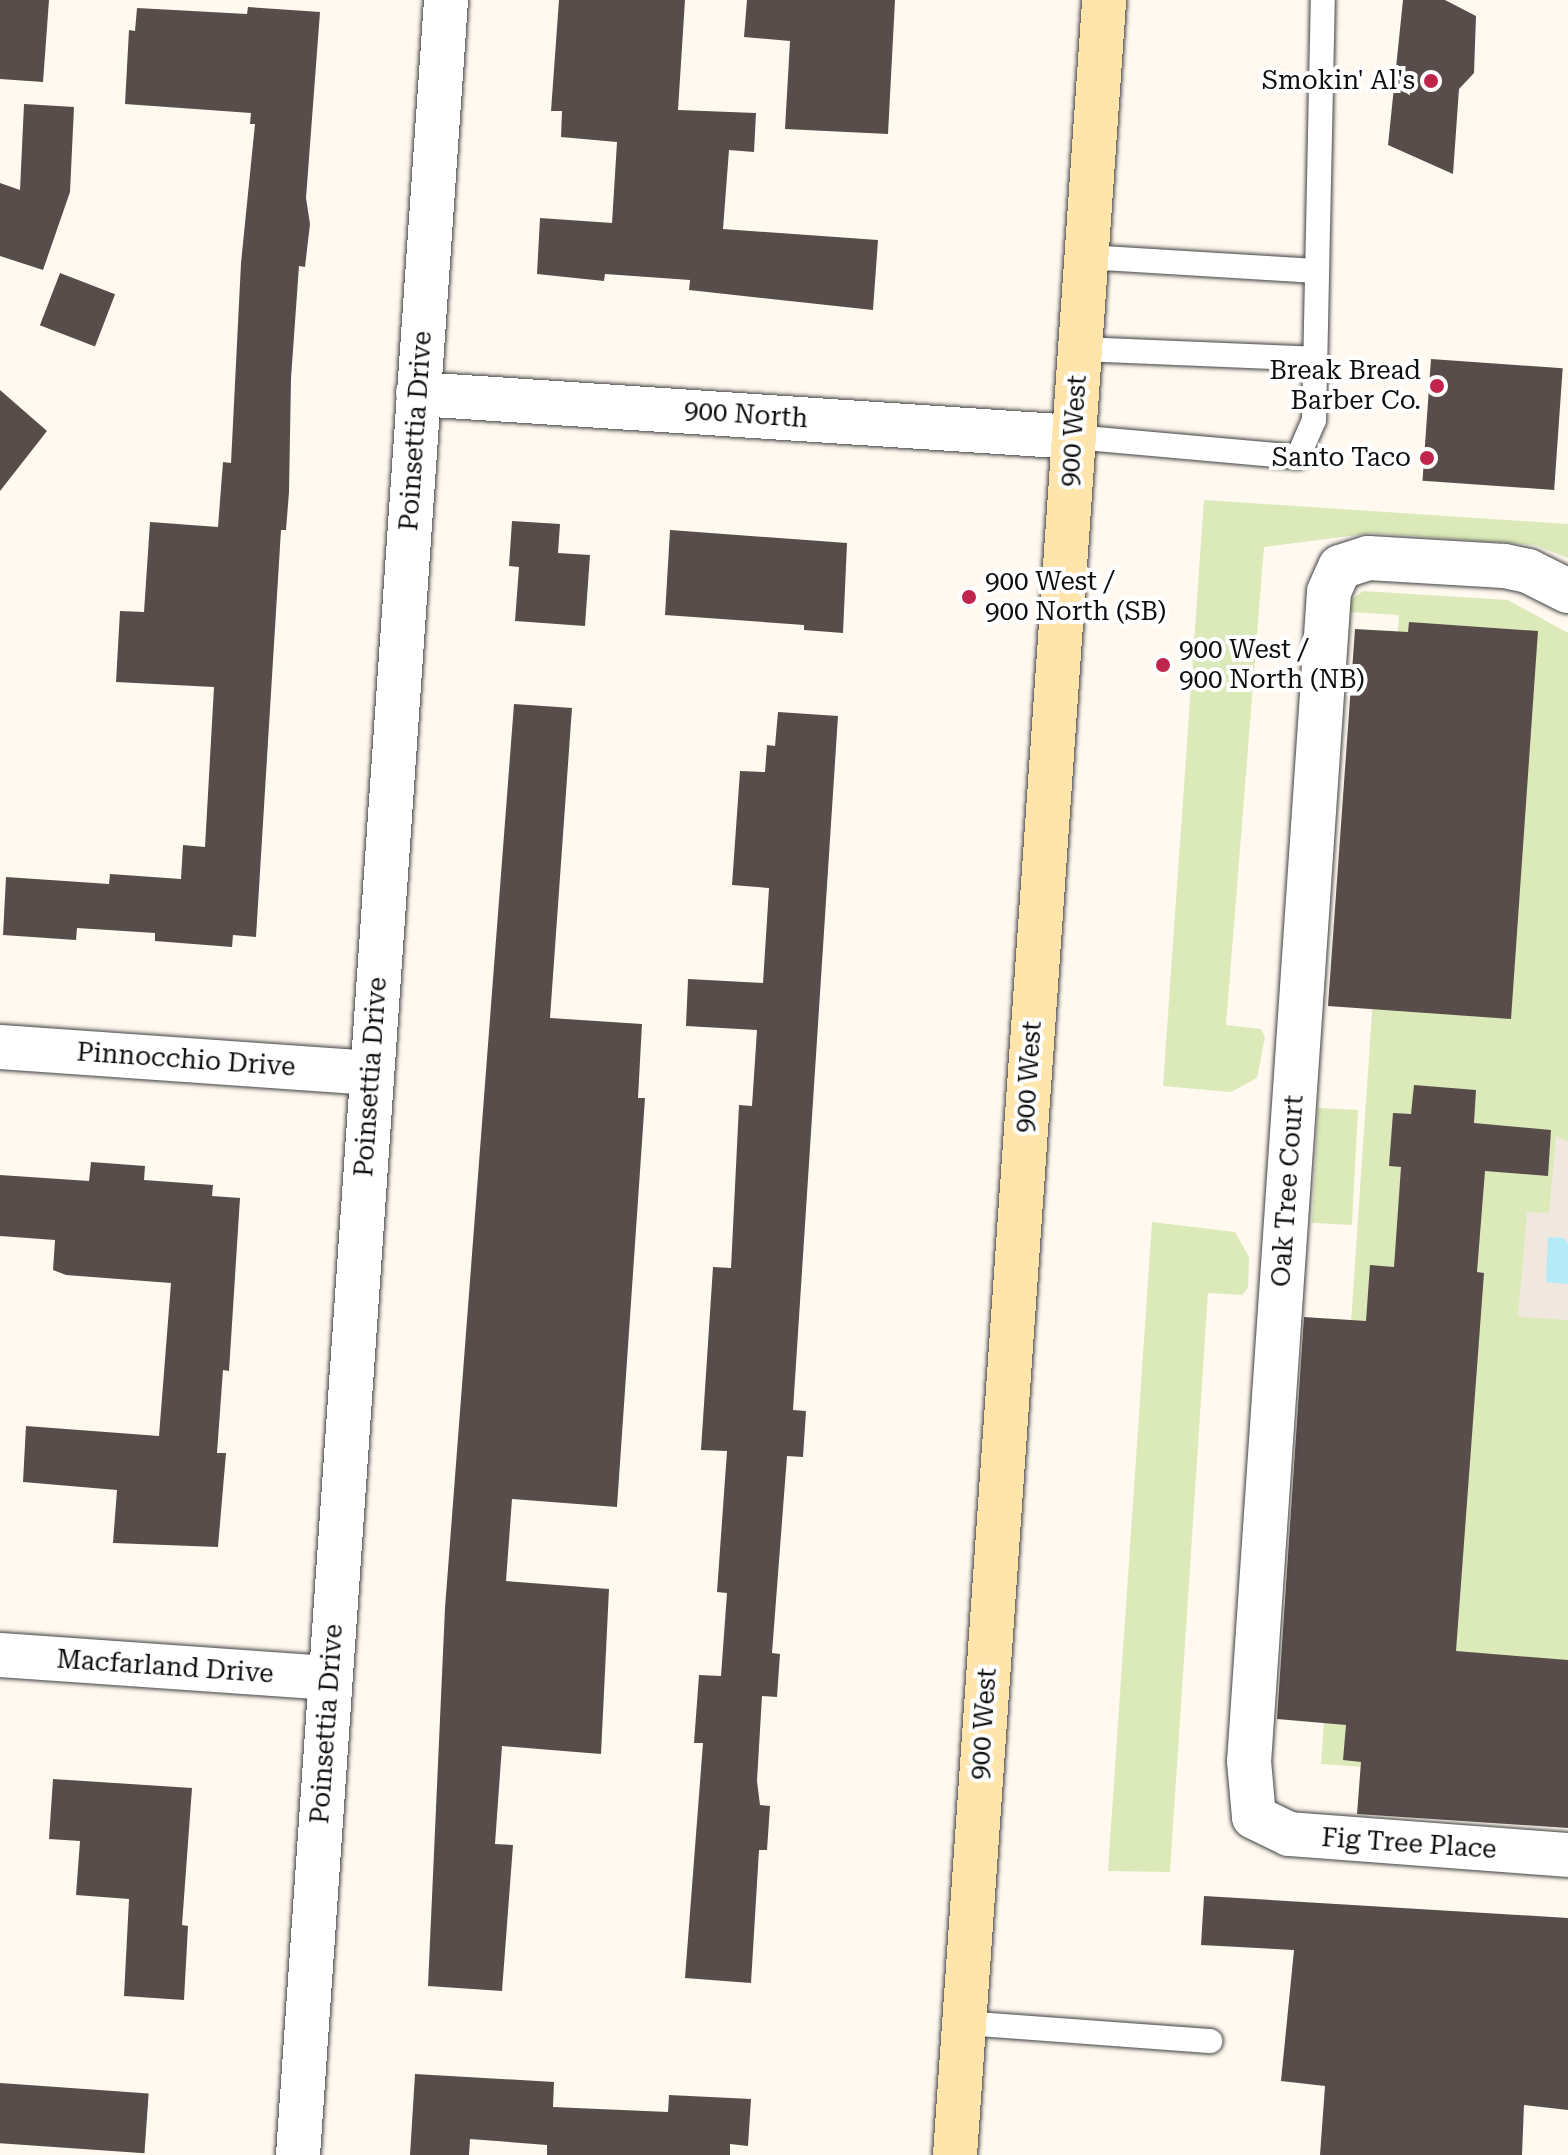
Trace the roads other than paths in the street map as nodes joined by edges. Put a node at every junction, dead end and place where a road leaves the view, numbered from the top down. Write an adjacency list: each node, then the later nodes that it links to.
1 (446, 0): 8 (street, Poinsettia Drive)
2 (1104, 0): 4 (main road, 900 West)
3 (1323, 0): 5 (lane)
4 (1086, 257): 5 (lane); 6 (main road, 900 West)
5 (1317, 271): 7 (lane)
6 (1080, 349): 7 (lane); 9 (main road, 900 West)
7 (1315, 359): 9 (lane)
8 (418, 394): 9 (street, 900 North); 12 (street, Poinsettia Drive)
9 (1074, 437): 17 (main road, 900 West)
10 (1568, 591): 15 (street, Oak Tree Court)
11 (0, 1047): 12 (street, Pinnocchio Drive)
12 (371, 1073): 14 (street, Poinsettia Drive)
13 (0, 1655): 14 (street, Macfarland Drive)
14 (330, 1678): 19 (street, Poinsettia Drive)
15 (1254, 1817): 16 (street, Fig Tree Place)
16 (1568, 1855)
17 (964, 2023): 18 (lane); 20 (main road, 900 West)
18 (1210, 2041)
19 (298, 2155)
20 (955, 2155)

